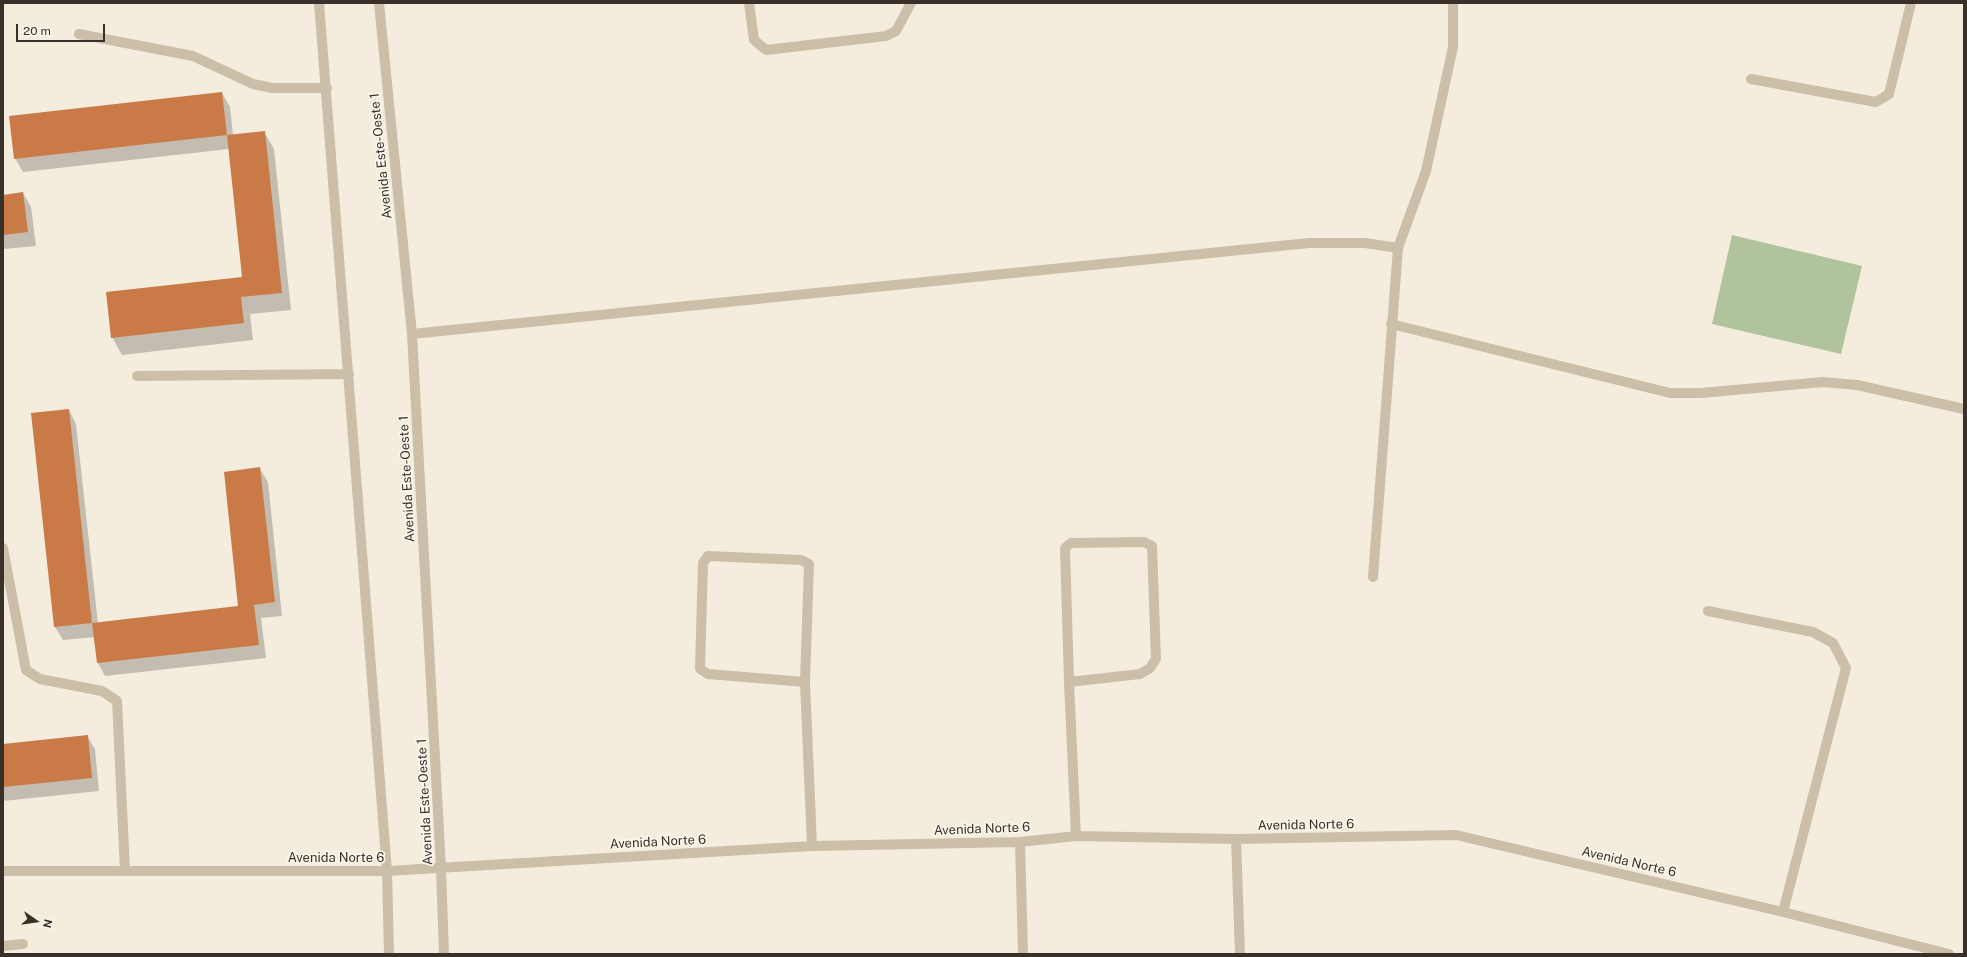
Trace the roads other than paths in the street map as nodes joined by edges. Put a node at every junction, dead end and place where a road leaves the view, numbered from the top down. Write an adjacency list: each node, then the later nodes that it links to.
1 (319, 3): 9 (street)
2 (378, 3): 12 (street, Avenida Este-Oeste 1)
3 (749, 3): 4 (street)
4 (911, 3)
5 (1453, 3): 10 (street)
6 (1911, 3): 8 (street)
7 (79, 34): 9 (street)
8 (1751, 79)
9 (327, 88): 13 (street)
10 (1398, 248): 11 (street); 12 (street)
11 (1391, 324): 15 (street); 17 (street)
12 (412, 334): 25 (street, Avenida Este-Oeste 1)
13 (349, 374): 14 (street); 28 (street)
14 (137, 376)
15 (1964, 409)
16 (3, 548): 27 (street)
17 (1373, 577)
18 (1708, 611): 29 (street)
19 (805, 682): 19 (street); 24 (street)
20 (1069, 682): 20 (street); 21 (street)
21 (1076, 836): 22 (street, Avenida Norte 6); 23 (street, Avenida Norte 6)
22 (1236, 839): 29 (street, Avenida Norte 6); 36 (street)
23 (1020, 842): 24 (street, Avenida Norte 6); 35 (street)
24 (812, 846): 25 (street, Avenida Norte 6)
25 (441, 868): 28 (street, Avenida Norte 6); 34 (street, Avenida Este-Oeste 1)
26 (3, 871): 27 (street, Avenida Norte 6)
27 (125, 871): 28 (street, Avenida Norte 6)
28 (387, 871): 33 (street)
29 (1783, 912): 32 (street, Avenida Norte 6)
30 (23, 944): 31 (street)
31 (3, 946)
32 (1931, 952): 37 (street, Avenida Norte 6)
33 (389, 954)
34 (444, 954)
35 (1023, 954)
36 (1240, 954)
37 (1949, 954)

